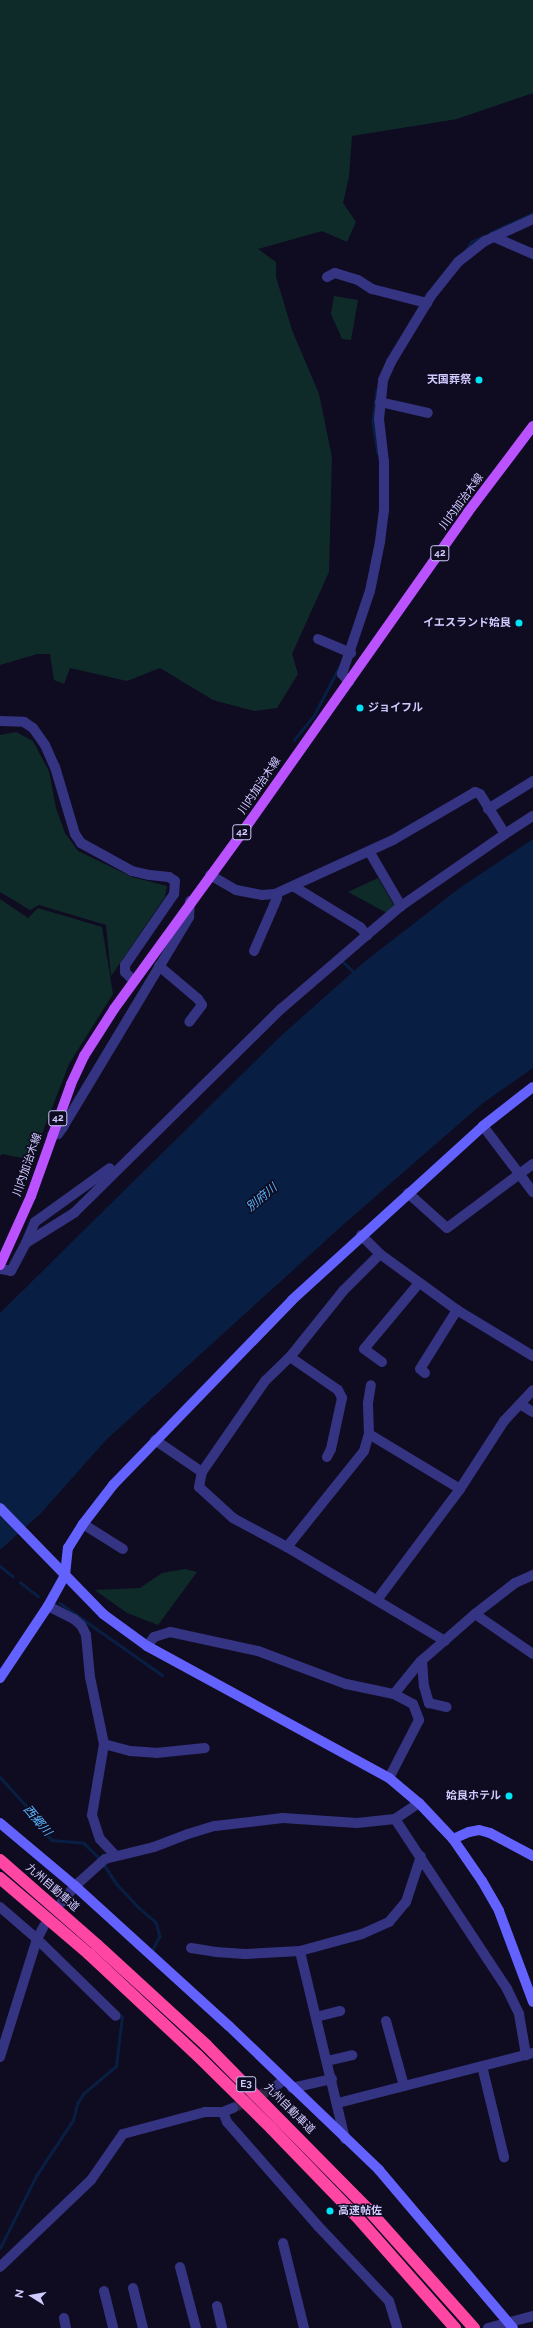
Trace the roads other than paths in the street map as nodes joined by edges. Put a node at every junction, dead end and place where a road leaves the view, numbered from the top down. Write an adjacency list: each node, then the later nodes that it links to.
1 (533, 219): 2 (street)
2 (494, 237): 3 (street); 5 (street)
3 (533, 254)
4 (327, 277): 5 (street)
5 (423, 302): 6 (street)
6 (380, 402): 7 (street); 10 (street)
7 (428, 413)
8 (533, 426): 11 (main road, 川内加治木線 / 42)
9 (318, 640): 10 (street)
10 (347, 652): 11 (street)
11 (349, 682): 18 (main road, 川内加治木線 / 42)
12 (0, 721): 26 (street)
13 (533, 782): 14 (street)
14 (488, 809): 16 (street); 17 (street)
15 (533, 816): 16 (street)
16 (505, 834): 22 (street)
17 (369, 851): 19 (street); 22 (street)
18 (210, 875): 20 (street); 21 (main road, 川内加治木線 / 42)
19 (293, 886): 20 (street); 23 (street)
20 (275, 894): 24 (street)
21 (190, 901): 25 (street); 26 (main road, 川内加治木線 / 42)
22 (401, 906): 23 (street)
23 (367, 936): 37 (street)
24 (254, 951)
25 (159, 966): 27 (street); 30 (street)
26 (134, 981): 30 (main road, 川内加治木線 / 42)
27 (189, 1022)
28 (533, 1087): 29 (street)
29 (483, 1126): 33 (street); 35 (street)
30 (52, 1135): 39 (main road, 川内加治木線 / 42)
31 (138, 1143): 37 (street)
32 (533, 1164): 33 (street)
33 (519, 1174): 34 (street); 35 (street)
34 (533, 1192)
35 (408, 1193): 36 (street)
36 (361, 1235): 38 (street); 52 (street)
37 (26, 1242): 40 (street)
38 (380, 1254): 41 (street); 44 (street)
39 (0, 1265)
40 (0, 1269)
41 (419, 1283): 42 (street); 45 (street)
42 (456, 1310): 43 (street); 46 (street)
43 (533, 1356)
44 (290, 1357): 53 (street); 54 (street)
45 (382, 1362)
46 (425, 1373)
47 (372, 1385): 51 (street)
48 (533, 1390): 49 (street)
49 (520, 1404): 50 (street); 55 (street)
50 (533, 1412)
51 (369, 1434): 55 (street); 58 (street)
52 (155, 1440): 54 (street); 57 (street)
53 (327, 1457)
54 (202, 1472): 58 (street)
55 (460, 1489): 62 (street)
56 (0, 1508): 60 (street)
57 (83, 1524): 59 (street); 60 (street)
58 (287, 1547): 62 (street)
59 (123, 1549)
60 (65, 1575): 63 (street); 66 (street)
61 (533, 1575): 64 (street)
62 (377, 1600): 65 (street)
63 (48, 1606): 69 (street); 72 (street)
64 (475, 1614): 65 (street); 67 (street)
65 (445, 1641): 68 (street)
66 (147, 1646): 70 (street); 74 (street)
67 (533, 1654)
68 (422, 1660): 70 (street); 71 (street)
69 (0, 1678)
70 (394, 1694): 74 (street)
71 (447, 1707)
72 (104, 1744): 73 (street); 79 (street)
73 (205, 1748)
74 (389, 1778): 75 (street)
75 (419, 1803): 76 (street); 78 (street)
76 (395, 1819): 79 (street); 80 (street)
77 (0, 1823): 84 (street)
78 (453, 1839): 81 (street); 91 (street)
79 (116, 1856): 84 (street)
80 (421, 1856): 90 (street); 96 (street)
81 (533, 1856)
82 (0, 1860): 128 (highway, 九州自動車道 / E3)
83 (0, 1878): 127 (highway, E3)
84 (75, 1886): 85 (street); 102 (street)
85 (62, 1902)
86 (0, 1908): 88 (street)
87 (44, 1926): 88 (street)
88 (37, 1938): 93 (street); 98 (street)
89 (190, 1948): 90 (street)
90 (300, 1951): 94 (street)
91 (533, 2002)
92 (340, 2011): 94 (street)
93 (116, 2016)
94 (316, 2017): 99 (street)
95 (386, 2021): 103 (street)
96 (530, 2054): 100 (street)
97 (352, 2055): 99 (street)
98 (0, 2057)
99 (327, 2061): 101 (street)
100 (482, 2066): 103 (street); 110 (street)
101 (332, 2079): 104 (street); 106 (street)
102 (284, 2080): 104 (street); 105 (street)
103 (404, 2086): 106 (street)
104 (292, 2088): 109 (street)
105 (272, 2089)
106 (338, 2103): 109 (street)
107 (233, 2108): 108 (street)
108 (223, 2112): 112 (street); 126 (street)
109 (345, 2139): 119 (street)
110 (504, 2157)
111 (283, 2244): 125 (street)
112 (0, 2267)
113 (180, 2267): 123 (street)
114 (134, 2288): 122 (street)
115 (104, 2291): 121 (street)
116 (217, 2306): 124 (street)
117 (533, 2316): 119 (street)
118 (64, 2318): 120 (street)
119 (510, 2325): 129 (street)
120 (66, 2328)
121 (114, 2328)
122 (143, 2328)
123 (196, 2328)
124 (222, 2328)
125 (304, 2328)
126 (397, 2328)
127 (455, 2328)
128 (474, 2328)
129 (488, 2328)

